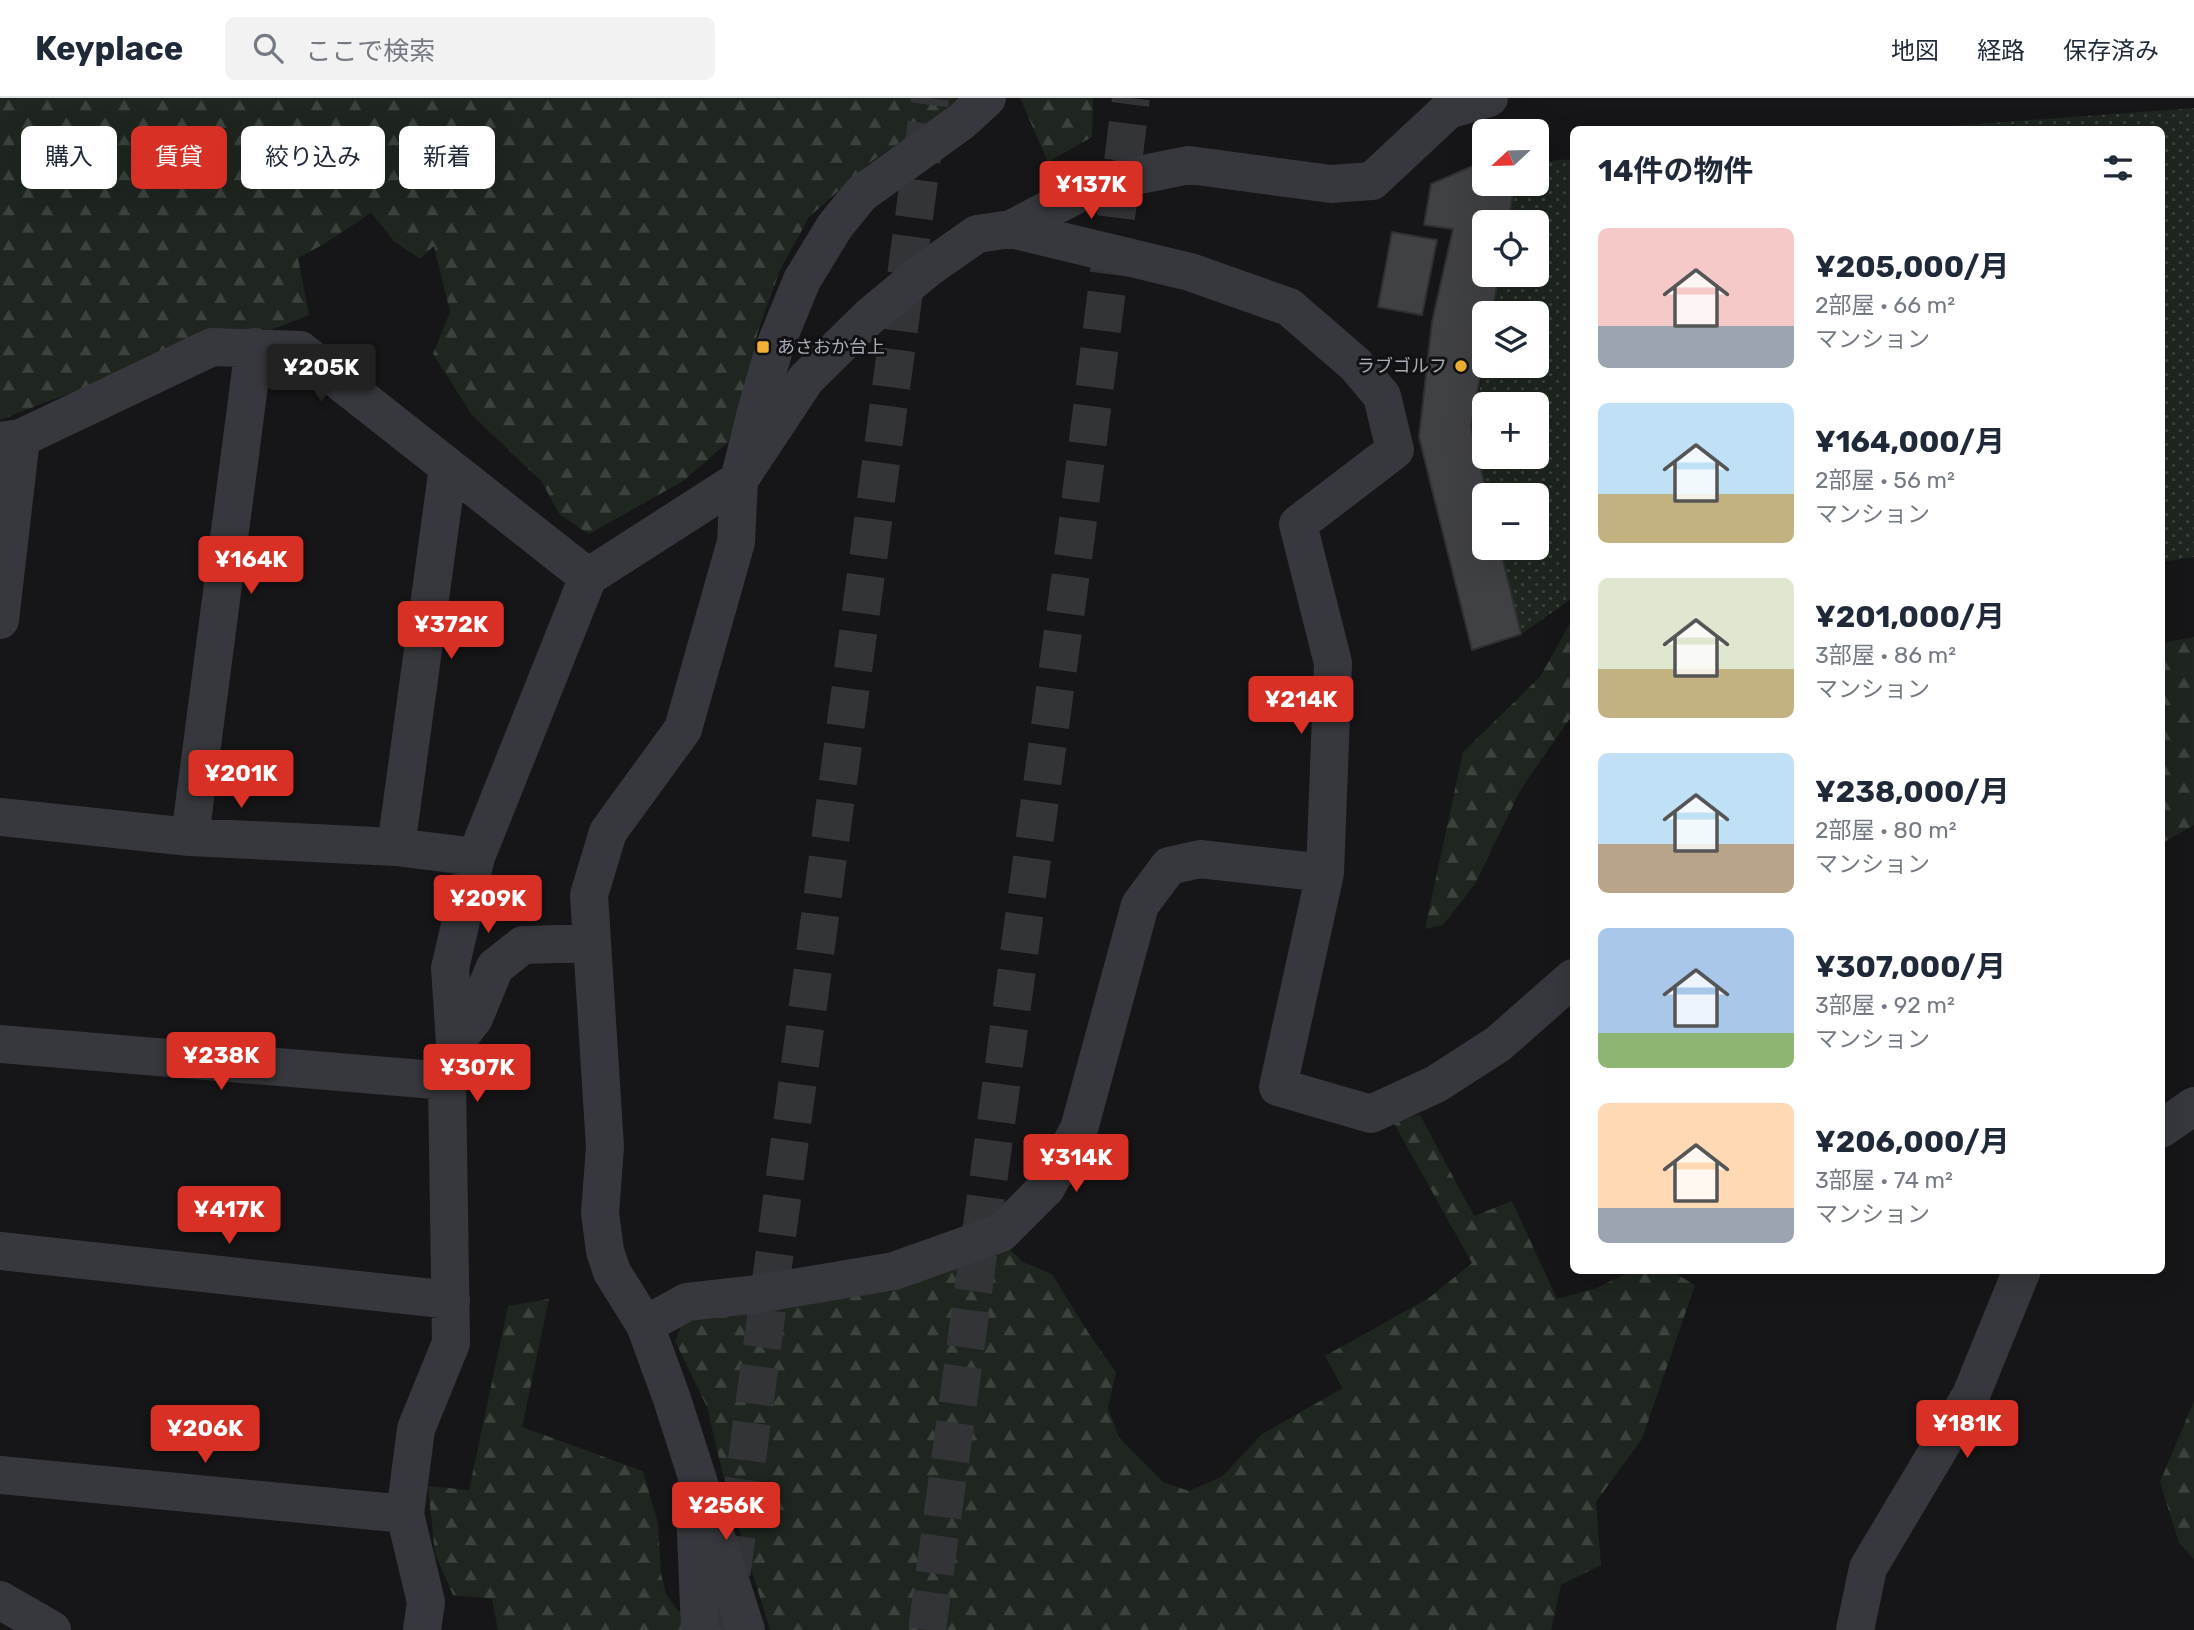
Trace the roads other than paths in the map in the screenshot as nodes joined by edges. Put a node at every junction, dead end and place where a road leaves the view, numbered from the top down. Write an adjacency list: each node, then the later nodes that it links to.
1 (988, 98): 7 (street)
2 (1489, 98): 3 (street)
3 (1012, 229): 7 (street); 14 (street)
4 (254, 347): 5 (street); 6 (street); 11 (street)
5 (11, 440): 9 (street)
6 (448, 467): 8 (street); 12 (street)
7 (739, 480): 8 (street); 15 (street)
8 (588, 577): 13 (street)
9 (0, 620)
10 (0, 817): 11 (street)
11 (190, 837): 12 (street)
12 (396, 847): 13 (street)
13 (476, 857): 17 (street)
14 (1325, 873): 16 (street); 25 (street)
15 (591, 943): 17 (street); 25 (street)
16 (1570, 981)
17 (455, 1043): 19 (street)
18 (0, 1044): 19 (street)
19 (447, 1081): 24 (street)
20 (2194, 1107): 21 (street)
21 (2165, 1126)
22 (0, 1251): 24 (street)
23 (2020, 1274): 34 (street)
24 (451, 1300): 28 (street)
25 (645, 1325): 26 (street)
26 (693, 1465): 32 (street); 33 (street)
27 (0, 1475): 28 (street)
28 (405, 1514): 31 (street)
29 (0, 1600): 30 (street)
30 (52, 1630)
31 (422, 1630)
32 (700, 1630)
33 (746, 1630)
34 (1855, 1630)

